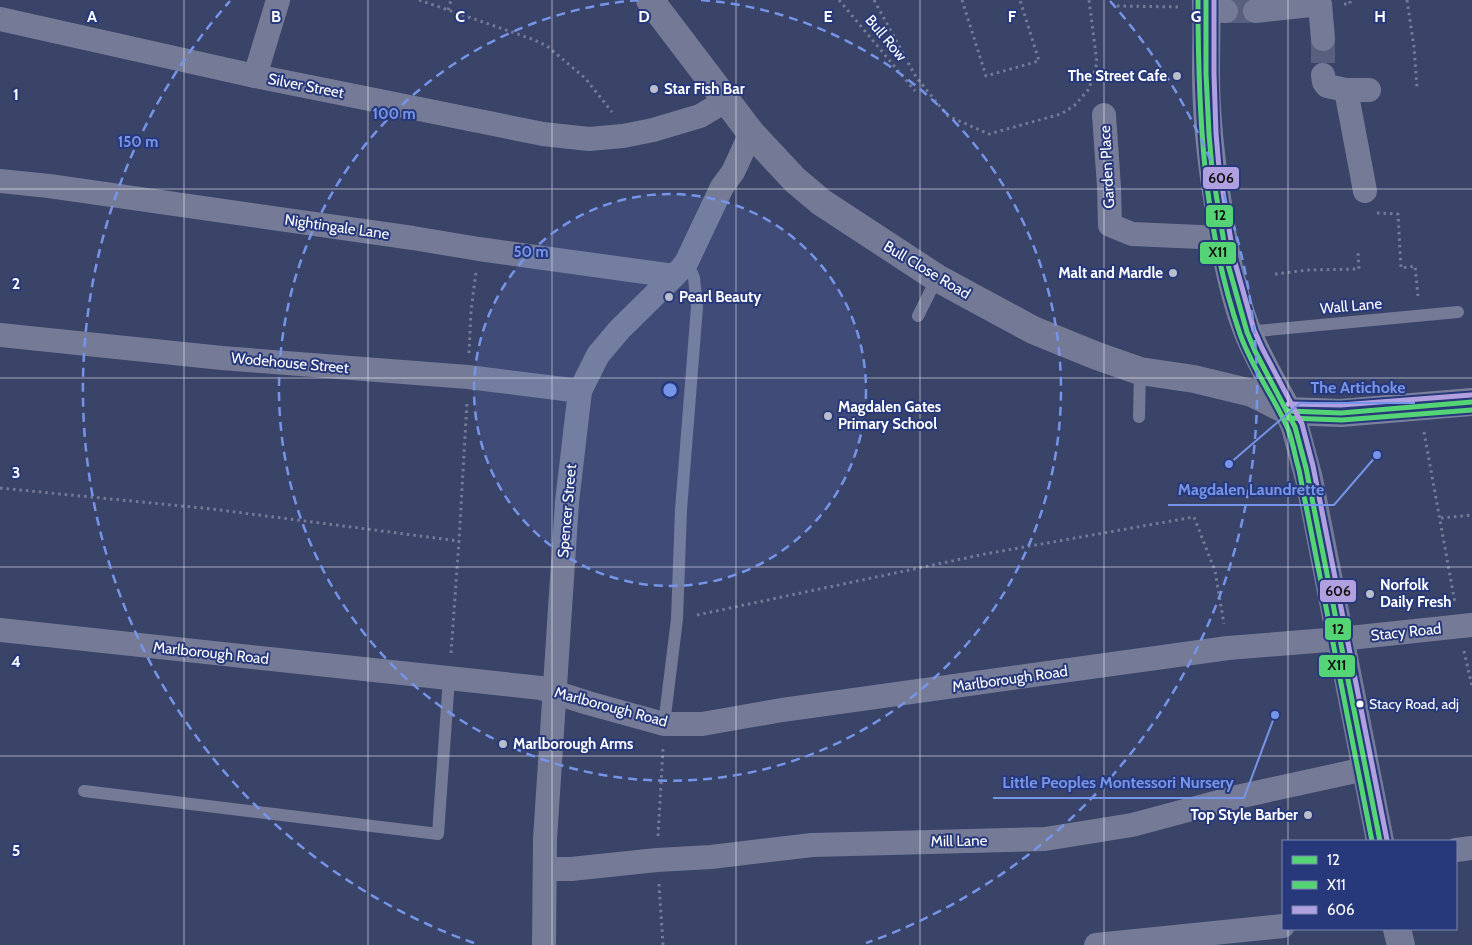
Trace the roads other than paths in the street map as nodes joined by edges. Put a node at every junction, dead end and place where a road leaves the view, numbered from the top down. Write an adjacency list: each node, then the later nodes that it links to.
1 (278, 0): 8 (street)
2 (655, 1): 9 (main road, Bull Close Road)
3 (1211, 7): 14 (street)
4 (1254, 11): 6 (street)
5 (0, 19): 8 (street, Silver Street)
6 (1322, 39)
7 (1323, 75): 13 (street)
8 (255, 76): 9 (street, Silver Street)
9 (727, 100): 11 (main road, Bull Close Road)
10 (1104, 115): 14 (street, Garden Place)
11 (751, 133): 15 (street, Spencer Street); 16 (main road, Bull Close Road)
12 (0, 181): 15 (street, Nightingale Lane)
13 (1365, 191)
14 (1222, 238): 19 (street)
15 (681, 268): 22 (street, Spencer Street); 31 (lane)
16 (937, 278): 18 (lane); 21 (main road, Bull Close Road)
17 (1458, 312): 19 (lane, Wall Lane)
18 (918, 316)
19 (1247, 332): 24 (street)
20 (0, 335): 22 (street, Wodehouse Street)
21 (1140, 371): 24 (main road, Bull Close Road); 25 (lane)
22 (580, 391): 30 (street, Spencer Street)
23 (1472, 402): 24 (street)
24 (1288, 411): 28 (main road)
25 (1139, 417)
26 (1466, 625): 28 (street, Stacy Road)
27 (0, 630): 29 (street, Marlborough Road)
28 (1340, 639): 31 (street, Marlborough Road); 32 (main road)
29 (449, 678): 30 (street, Marlborough Road); 33 (lane)
30 (554, 692): 31 (street, Marlborough Road); 37 (street, Spencer Street)
31 (664, 724)
32 (1365, 769): 34 (main road); 37 (street, Mill Lane)
33 (84, 791)
34 (1380, 840)
35 (1472, 848): 36 (street)
36 (1457, 850)
37 (545, 869): 40 (street, Spencer Street)
38 (1282, 926): 41 (street)
39 (1397, 930): 42 (main road)
40 (544, 945)
41 (1096, 945)
42 (1401, 945)

